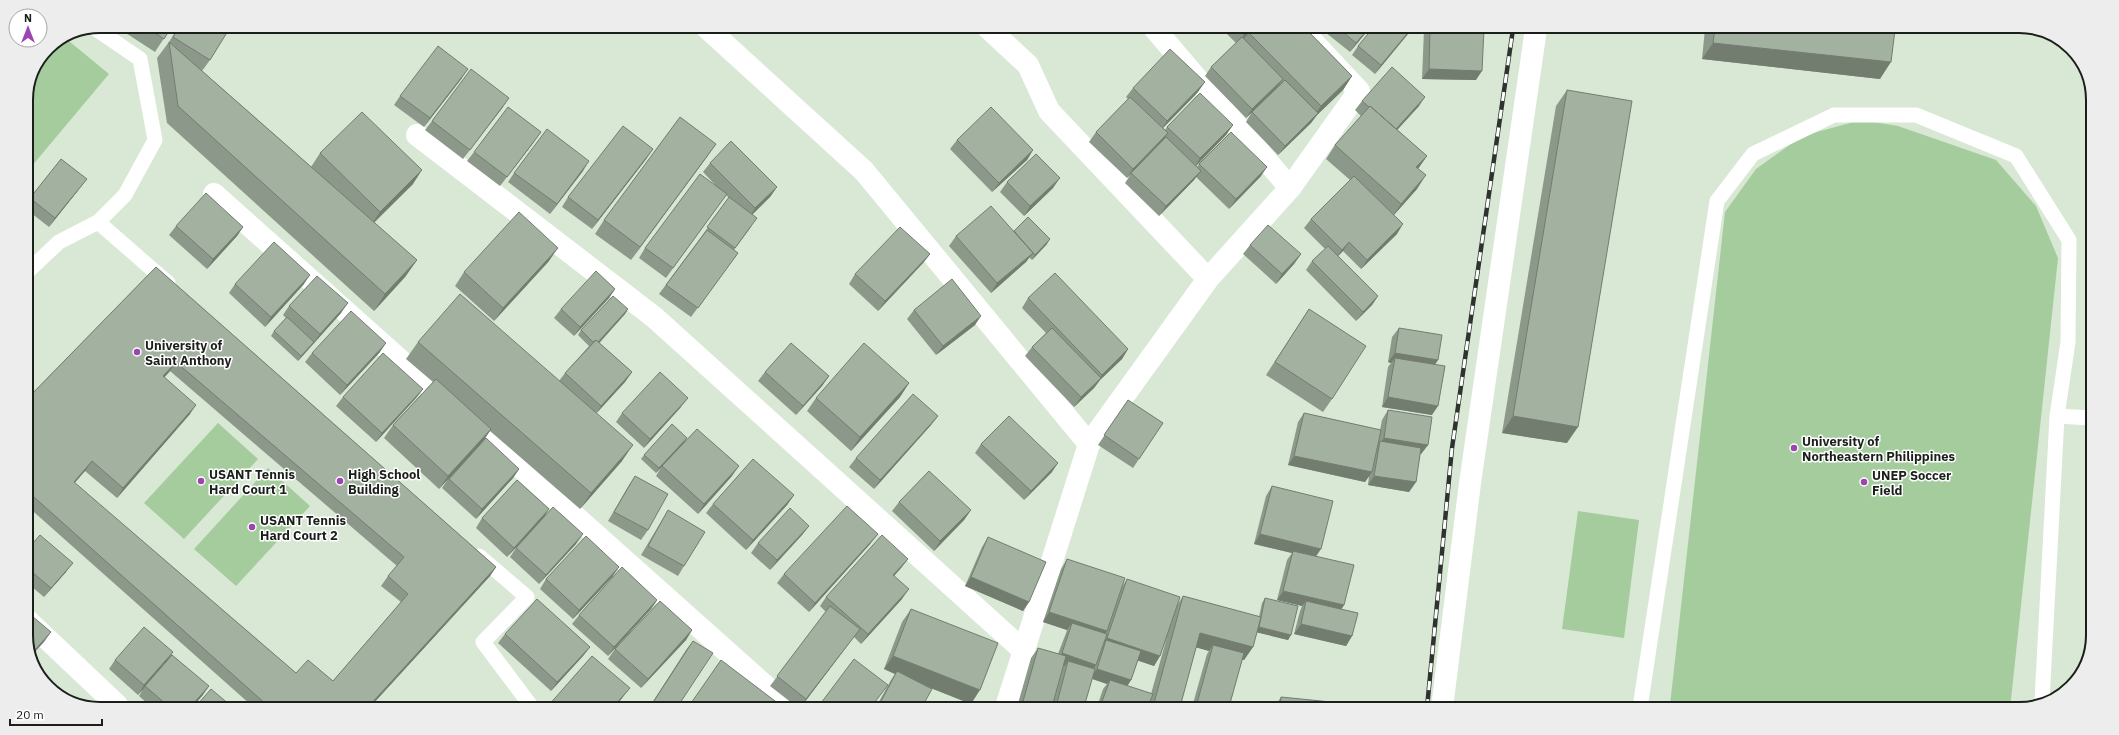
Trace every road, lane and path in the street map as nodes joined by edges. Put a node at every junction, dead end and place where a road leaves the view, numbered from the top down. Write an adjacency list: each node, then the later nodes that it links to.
1 (102, 33): 10 (lane)
2 (713, 33): 16 (street)
3 (994, 33): 12 (street)
4 (1158, 33): 8 (street)
5 (1305, 33): 8 (street)
6 (1535, 33): 25 (street)
7 (416, 134): 19 (street)
8 (1290, 188): 12 (street)
9 (214, 194): 23 (street)
10 (98, 222): 11 (lane); 13 (lane)
11 (33, 266)
12 (1208, 279): 16 (street)
13 (181, 295)
14 (2057, 416): 15 (lane); 20 (lane); 26 (lane)
15 (2086, 418)
16 (1089, 444): 19 (street)
17 (467, 545): 22 (lane)
18 (33, 626): 21 (street)
19 (1024, 651): 24 (street)
20 (2042, 698)
21 (114, 702)
22 (528, 702)
23 (782, 702)
24 (1008, 702)
25 (1443, 702)
26 (1641, 702)

